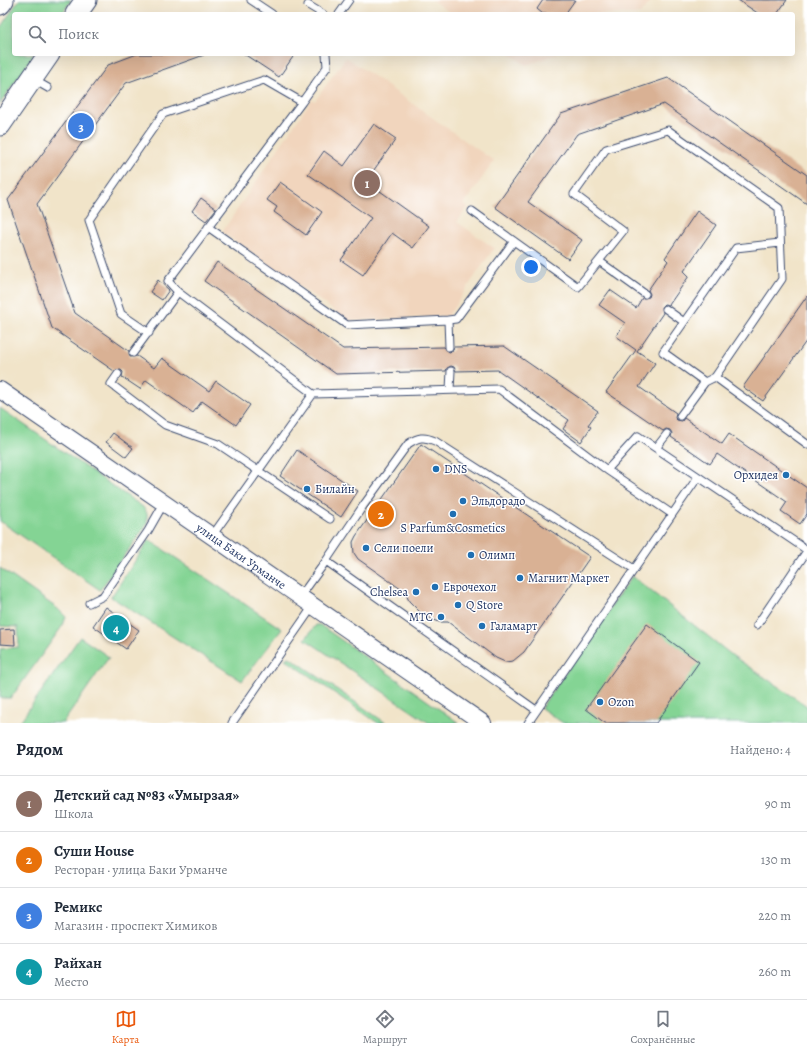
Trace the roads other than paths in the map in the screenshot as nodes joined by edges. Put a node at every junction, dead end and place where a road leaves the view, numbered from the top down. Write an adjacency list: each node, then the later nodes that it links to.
1 (3, 0): 5 (main road)
2 (86, 0): 7 (main road)
3 (251, 0): 8 (lane)
4 (349, 0): 10 (lane)
5 (0, 4)
6 (308, 5): 9 (lane)
7 (77, 12)
8 (269, 12)
9 (320, 12)
10 (340, 12)
11 (48, 56): 14 (main road)
12 (326, 56): 13 (lane)
13 (302, 102): 16 (lane); 25 (lane)
14 (0, 125)
15 (472, 211): 17 (lane)
16 (208, 227): 20 (lane); 23 (lane)
17 (514, 241): 19 (lane); 23 (lane)
18 (780, 243): 19 (lane); 24 (lane); 30 (lane)
19 (599, 261): 21 (lane)
20 (178, 292): 25 (lane); 34 (lane)
21 (645, 294)
22 (666, 309): 24 (lane)
23 (448, 320): 26 (lane)
24 (684, 322): 31 (lane)
25 (149, 332): 27 (lane)
26 (449, 347)
27 (133, 353)
28 (451, 371): 32 (lane)
29 (118, 374): 40 (lane)
30 (714, 377): 31 (lane); 37 (lane)
31 (705, 382): 35 (lane)
32 (450, 389): 34 (lane); 39 (lane)
33 (0, 390): 42 (street, улица Баки Урманче)
34 (313, 394): 40 (lane)
35 (680, 416)
36 (667, 434): 38 (lane)
37 (807, 444)
38 (656, 448): 39 (lane); 41 (lane)
39 (607, 470): 43 (lane)
40 (259, 472): 44 (lane); 45 (lane)
41 (698, 477): 43 (lane); 46 (lane)
42 (164, 503): 45 (street, улица Баки Урманче); 50 (lane)
43 (672, 514): 48 (lane)
44 (330, 520)
45 (212, 536): 49 (street, улица Баки Урманче)
46 (807, 550): 51 (lane)
47 (326, 561): 48 (lane); 49 (lane); 52 (lane)
48 (634, 569): 52 (lane)
49 (306, 601): 53 (lane); 54 (street, улица Баки Урманче)
50 (89, 603)
51 (757, 625)
52 (536, 710): 55 (lane)
53 (232, 723)
54 (483, 723)
55 (528, 723)

